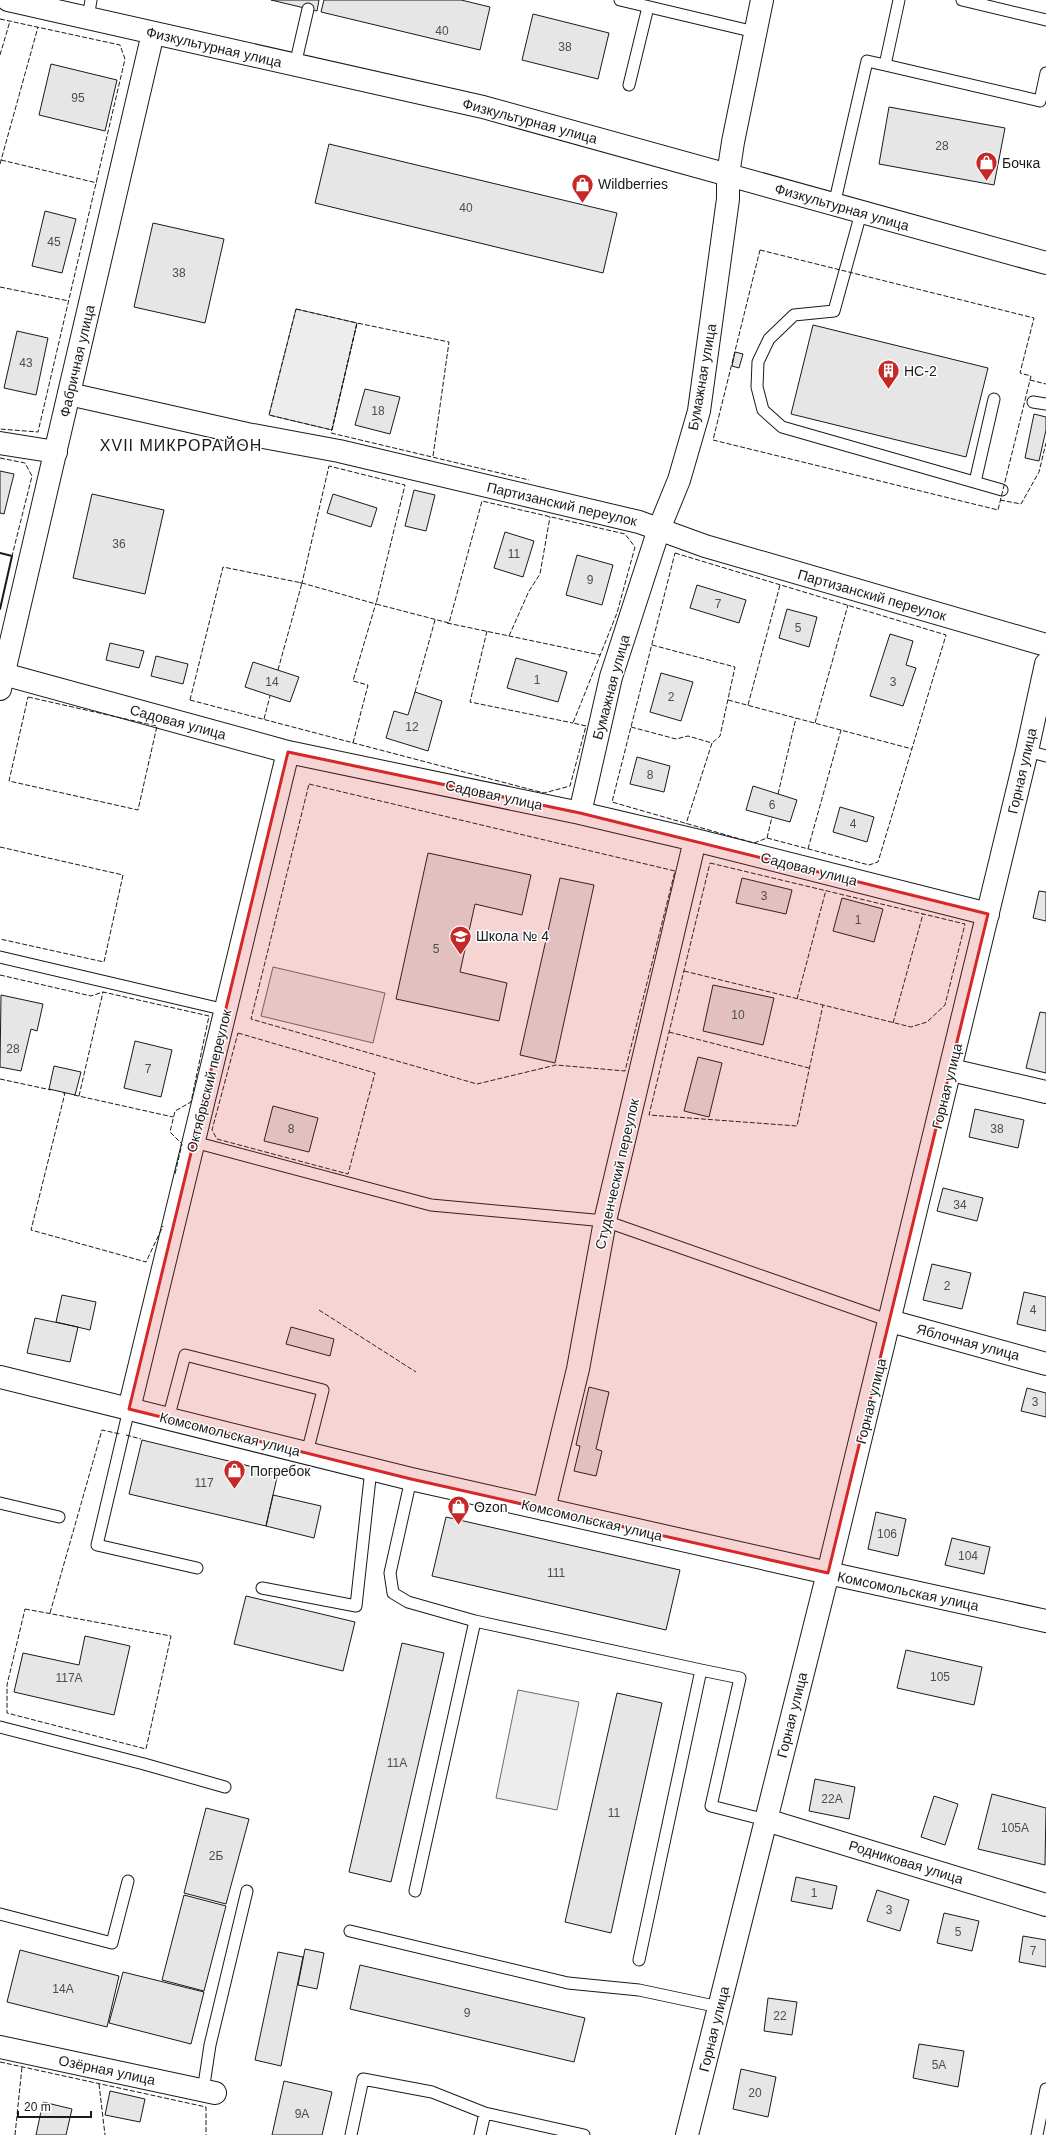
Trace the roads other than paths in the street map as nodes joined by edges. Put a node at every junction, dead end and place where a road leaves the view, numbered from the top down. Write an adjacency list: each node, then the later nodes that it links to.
1 (8, 0): 7 (street, Физкультурная улица)
2 (620, 0): 6 (lane)
3 (762, 0): 10 (street, Бумажная улица)
4 (899, 0): 13 (lane)
5 (962, 0): 9 (lane)
6 (648, 7): 10 (lane); 15 (lane)
7 (89, 9): 11 (street, Физкультурная улица)
8 (308, 9): 12 (lane)
9 (1046, 20)
10 (755, 32): 16 (street, Бумажная улица)
11 (153, 33): 12 (street, Физкультурная улица); 20 (street, Фабричная улица)
12 (295, 65): 16 (street, Физкультурная улица)
13 (885, 65): 14 (lane); 17 (lane)
14 (1046, 73)
15 (630, 85)
16 (728, 175): 17 (street, Физкультурная улица); 28 (street, Бумажная улица)
17 (834, 205): 18 (street, Физкультурная улица)
18 (862, 213): 19 (street, Физкультурная улица); 26 (lane)
19 (1046, 263)
20 (69, 394): 25 (street, Фабричная улица); 28 (street, Партизанский переулок)
21 (994, 399): 26 (lane)
22 (1033, 402): 23 (lane)
23 (1046, 404)
24 (0, 443): 25 (street)
25 (56, 452): 31 (street, Фабричная улица)
26 (975, 482): 27 (lane)
27 (1002, 490)
28 (659, 529): 29 (street, Партизанский переулок); 34 (street, Бумажная улица)
29 (1046, 645)
30 (1046, 664): 33 (street, Горная улица)
31 (1, 679): 32 (street, Садовая улица)
32 (288, 752): 34 (street, Садовая улица); 38 (street, Октябрьский переулок)
33 (1037, 753): 36 (street, Горная улица)
34 (580, 813): 35 (street, Садовая улица)
35 (695, 840): 36 (street, Садовая улица); 42 (street, Студенческий переулок)
36 (988, 914): 39 (street, Горная улица)
37 (0, 957): 38 (lane)
38 (226, 1010): 41 (street, Октябрьский переулок)
39 (951, 1070): 40 (street); 43 (street, Горная улица)
40 (1046, 1092)
41 (194, 1142): 42 (lane); 46 (street, Октябрьский переулок)
42 (605, 1221): 43 (lane); 52 (street, Студенческий переулок)
43 (890, 1321): 44 (street, Яблочная улица); 55 (street, Горная улица)
44 (1046, 1364)
45 (0, 1377): 46 (street, Комсомольская улица)
46 (129, 1409): 47 (street, Комсомольская улица); 54 (lane)
47 (168, 1419): 48 (street, Комсомольская улица); 48 (lane)
48 (307, 1453): 49 (street, Комсомольская улица)
49 (371, 1469): 50 (street, Комсомольская улица); 56 (lane)
50 (411, 1479): 52 (street, Комсомольская улица); 57 (lane)
51 (0, 1504): 53 (lane)
52 (544, 1509): 55 (street, Комсомольская улица)
53 (60, 1517)
54 (197, 1568)
55 (828, 1573): 58 (street, Комсомольская улица); 62 (street, Горная улица)
56 (262, 1588)
57 (475, 1621): 59 (lane); 65 (lane)
58 (1046, 1621)
59 (701, 1670): 62 (lane); 69 (lane)
60 (0, 1727): 61 (lane)
61 (225, 1787)
62 (766, 1820): 66 (street, Родниковая улица); 70 (street, Горная улица)
63 (128, 1881): 67 (lane)
64 (247, 1891): 73 (lane)
65 (415, 1891)
66 (1046, 1905)
67 (0, 1914)
68 (350, 1931): 70 (lane)
69 (639, 1960)
70 (719, 2007): 78 (street, Горная улица)
71 (0, 2047): 73 (street, Озёрная улица)
72 (1046, 2089): 79 (lane)
73 (209, 2092)
74 (485, 2113): 75 (lane); 76 (lane); 77 (lane)
75 (351, 2135)
76 (480, 2135)
77 (584, 2135)
78 (687, 2135)
79 (1037, 2135)

